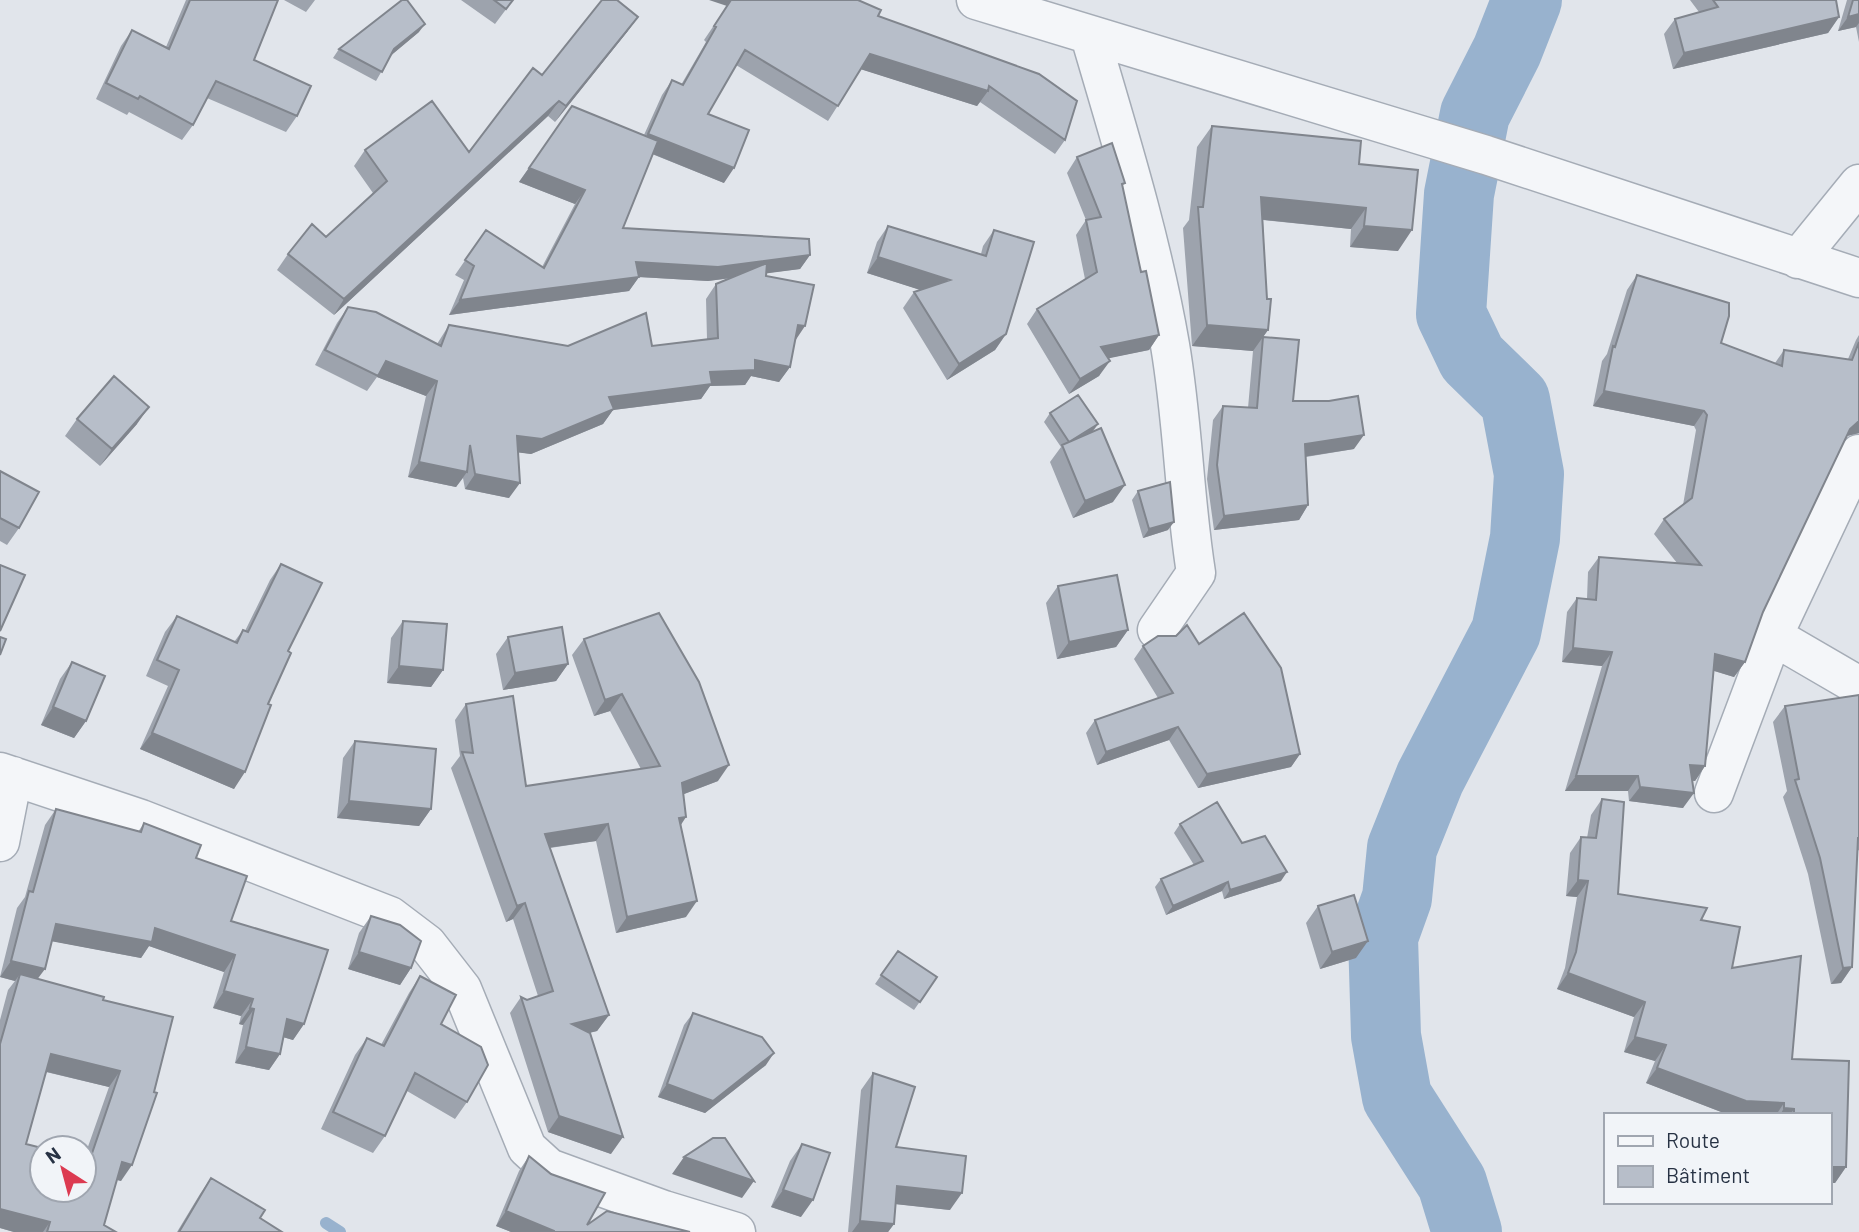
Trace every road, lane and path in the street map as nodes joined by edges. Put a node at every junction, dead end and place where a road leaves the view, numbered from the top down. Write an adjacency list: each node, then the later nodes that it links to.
1 (976, 0): 2 (street)
2 (1090, 36): 4 (street); 7 (street)
3 (1859, 184): 4 (street)
4 (1798, 259): 5 (street)
5 (1859, 278)
6 (1859, 454): 8 (street)
7 (1157, 630)
8 (1773, 636): 9 (street); 11 (street)
9 (1859, 686)
10 (7, 774): 12 (street); 13 (street)
11 (1714, 793)
12 (0, 842)
13 (736, 1232)

